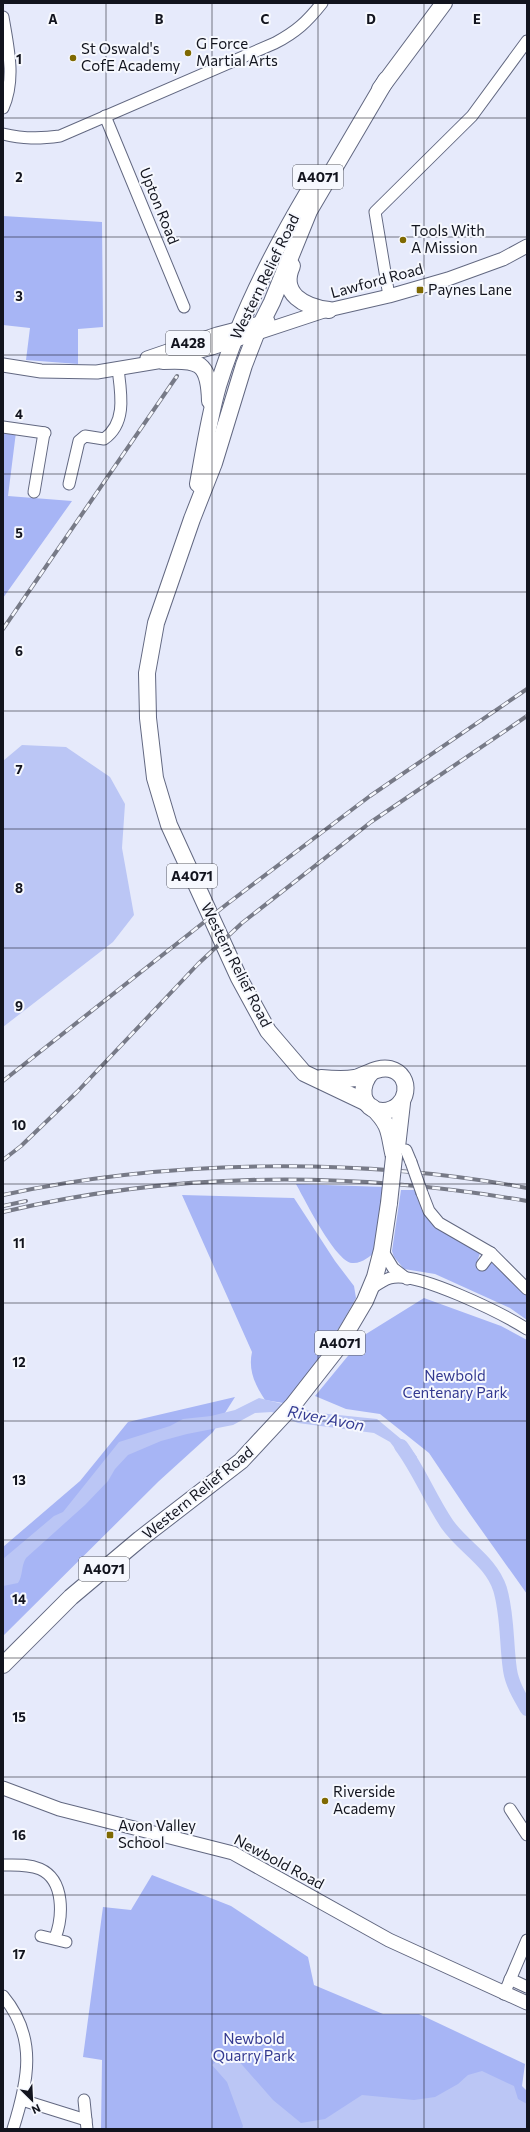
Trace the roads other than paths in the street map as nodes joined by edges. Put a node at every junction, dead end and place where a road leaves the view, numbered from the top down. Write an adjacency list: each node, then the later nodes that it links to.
1 (322, 3): 7 (street)
2 (444, 3): 5 (highway, Western Relief Road / A4071)
3 (3, 17): 6 (street)
4 (527, 41): 11 (street)
5 (386, 80): 9 (highway, Western Relief Road / A4071); 14 (highway, Western Relief Road / A4071)
6 (3, 108)
7 (105, 116): 8 (street); 12 (street, Upton Road)
8 (3, 134)
9 (309, 211): 13 (highway); 14 (highway, Western Relief Road / A4071)
10 (527, 246): 11 (main road, Lawford Road / A428)
11 (389, 296): 13 (main road, Lawford Road / A428)
12 (184, 307)
13 (326, 311): 14 (main road, Lawford Road / A428)
14 (248, 331): 15 (main road, Lawford Road / A428); 17 (main road, Lawford Road / A428); 18 (highway, Western Relief Road / A4071); 20 (highway); 23 (highway, Western Relief Road / A4071)
15 (163, 361): 17 (main road, Lawford Road / A428); 18 (highway)
16 (3, 365): 17 (main road, Lawford Road / A428)
17 (122, 368): 21 (street)
18 (211, 415): 20 (highway, Western Relief Road / A4071)
19 (3, 428): 22 (street)
20 (199, 478): 23 (highway, Western Relief Road / A4071)
21 (69, 484)
22 (34, 492)
23 (192, 519): 25 (highway, Western Relief Road / A4071)
24 (373, 1071): 25 (highway, A4071); 26 (highway, A4071); 27 (highway, A4071)
25 (310, 1076): 27 (highway, Western Relief Road / A4071)
26 (402, 1103): 27 (highway, A4071); 28 (highway, Western Relief Road / A4071)
27 (369, 1105): 28 (highway, Western Relief Road / A4071)
28 (397, 1152): 29 (highway, Western Relief Road / A4071, bridge); 30 (street, bridge)
29 (382, 1250): 32 (street); 34 (highway, Western Relief Road / A4071)
30 (491, 1253): 31 (street); 33 (street)
31 (482, 1265)
32 (406, 1279): 34 (street); 35 (street)
33 (527, 1289)
34 (368, 1291): 36 (highway, Western Relief Road / A4071)
35 (527, 1329)
36 (3, 1665)
37 (3, 1788): 47 (main road, Newbold Road)
38 (510, 1809): 39 (street)
39 (527, 1835)
40 (3, 1865): 42 (street)
41 (41, 1936): 42 (street)
42 (55, 1938): 44 (street)
43 (527, 1940): 45 (street)
44 (66, 1942)
45 (510, 1979): 46 (street); 47 (street)
46 (527, 1987)
47 (504, 1994): 49 (main road, Newbold Road)
48 (3, 1996): 50 (street)
49 (527, 2003)
50 (22, 2100): 52 (street); 53 (street)
51 (84, 2100): 52 (street)
52 (86, 2124)
53 (13, 2129)

